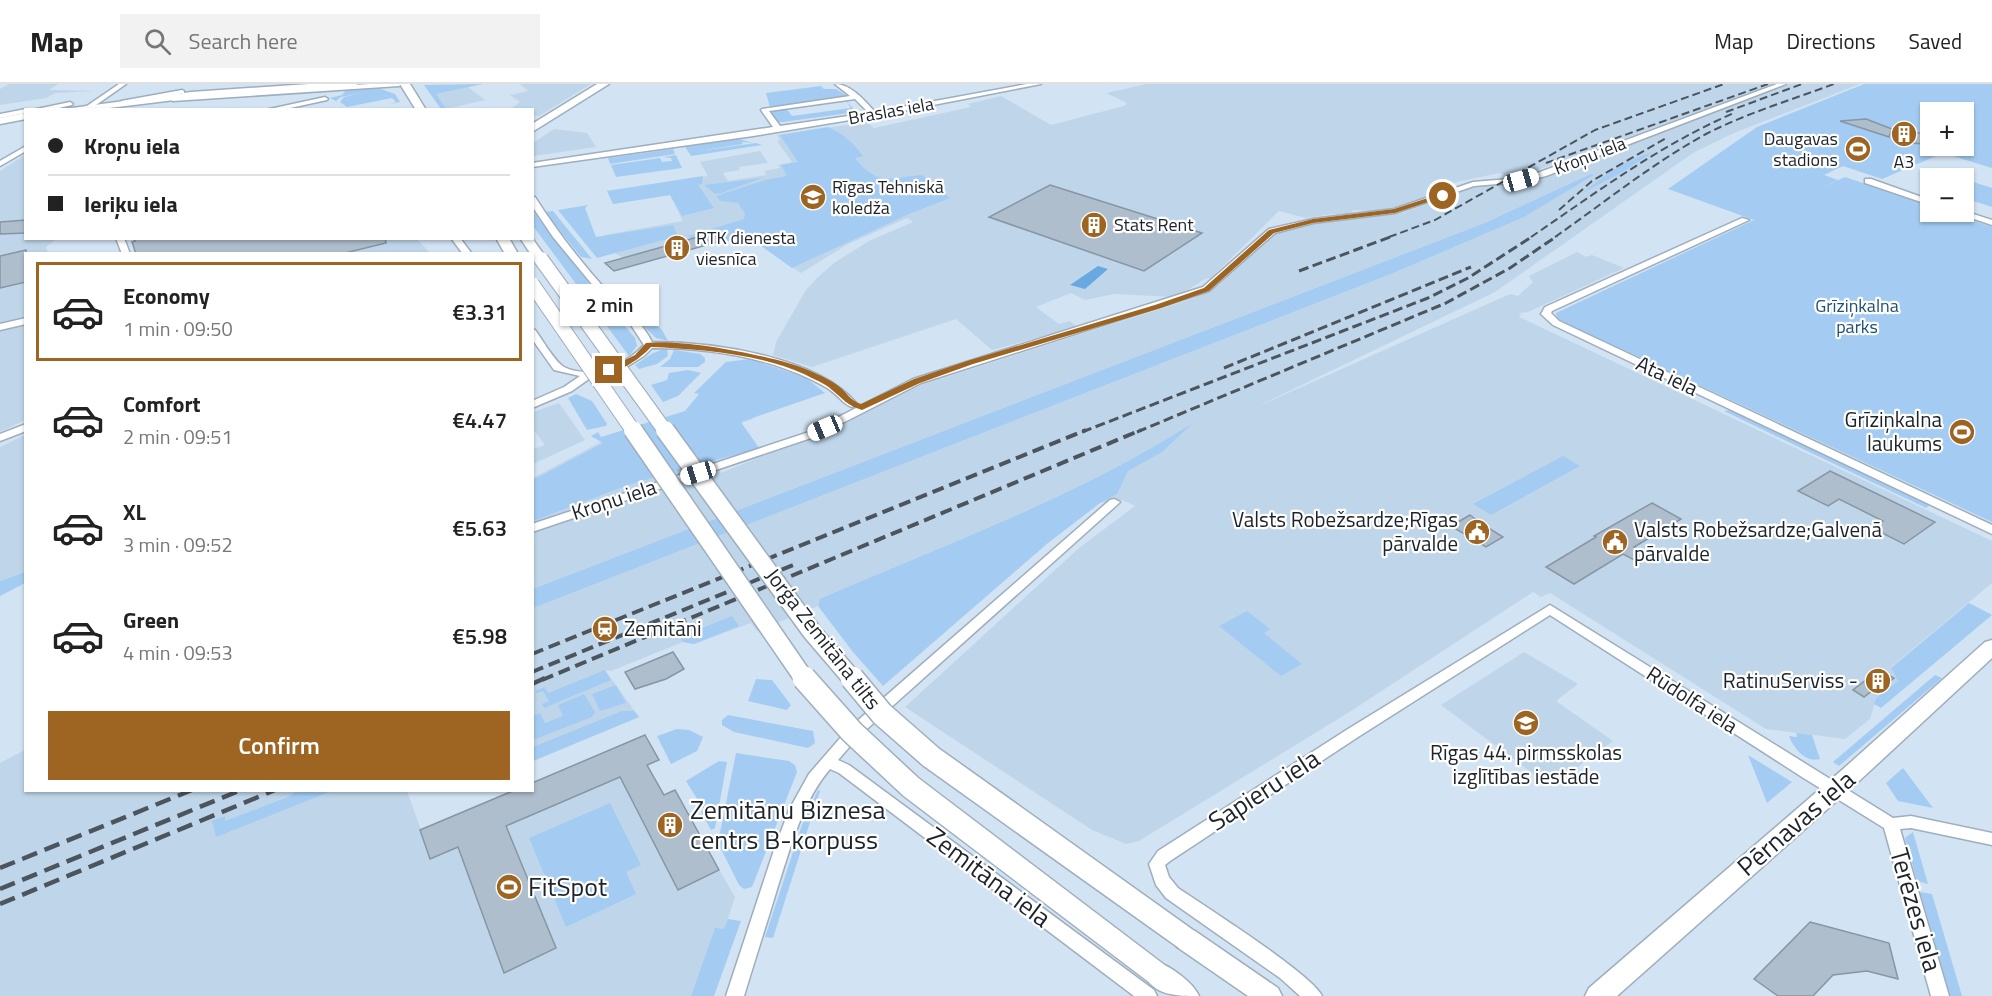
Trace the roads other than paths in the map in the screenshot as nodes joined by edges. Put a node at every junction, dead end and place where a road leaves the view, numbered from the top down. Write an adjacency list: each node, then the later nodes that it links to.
1 (123, 84): 17 (street)
2 (303, 84): 15 (street)
3 (363, 84): 11 (street)
4 (399, 84): 11 (street)
5 (405, 84): 19 (main road)
6 (604, 84): 25 (main road)
7 (838, 84): 13 (street)
8 (1020, 84): 12 (street, Braslas iela)
9 (1038, 84): 12 (street, Braslas iela)
10 (1783, 84): 48 (street, Kroņu iela)
11 (353, 86): 15 (street); 15 (main road)
12 (1003, 89): 21 (street, Braslas iela)
13 (857, 97): 21 (street); 26 (street)
14 (325, 99): 18 (street)
15 (124, 101): 17 (main road)
16 (66, 107): 17 (main road)
17 (88, 107)
18 (278, 108)
19 (420, 108)
20 (24, 111): 22 (street)
21 (874, 114): 26 (street, Braslas iela)
22 (0, 116)
23 (24, 116): 24 (main road)
24 (0, 122)
25 (534, 128)
26 (778, 129): 29 (street, Braslas iela)
27 (24, 149): 28 (street)
28 (0, 164)
29 (534, 165)
30 (1868, 182): 31 (street)
31 (1920, 200)
32 (534, 202): 43 (street)
33 (1974, 217): 35 (street)
34 (1745, 220): 53 (street, Ata iela)
35 (1992, 223)
36 (457, 240): 38 (street)
37 (527, 240): 63 (main road, Jorģa Zemitāna tilts, bridge)
38 (466, 252)
39 (534, 287): 60 (main road, Jorģa Zemitāna tilts, bridge)
40 (24, 321): 41 (street)
41 (0, 327)
42 (534, 335): 44 (street)
43 (649, 345): 45 (street); 48 (street)
44 (568, 372): 45 (street); 46 (street)
45 (591, 373): 46 (street)
46 (554, 396): 47 (street)
47 (534, 404)
48 (857, 406): 52 (street, Kroņu iela)
49 (24, 428): 50 (street)
50 (0, 438)
51 (1114, 502): 56 (street)
52 (534, 527)
53 (1992, 530)
54 (1550, 609): 57 (street, Rūdolfa iela); 64 (street, Sapieru iela)
55 (1992, 647): 57 (main road, Pērnavas iela)
56 (828, 762): 60 (street, Zemitāna iela); 61 (street)
57 (1834, 789): 58 (street, Rūdolfa iela); 65 (main road, Pērnavas iela)
58 (1891, 824): 59 (street); 66 (street, Terēzes iela)
59 (1992, 839)
60 (1152, 985): 62 (main road, Jorģa Zemitāna tilts)
61 (735, 996)
62 (1186, 996)
63 (1269, 996)
64 (1313, 996)
65 (1598, 996)
66 (1940, 996)

